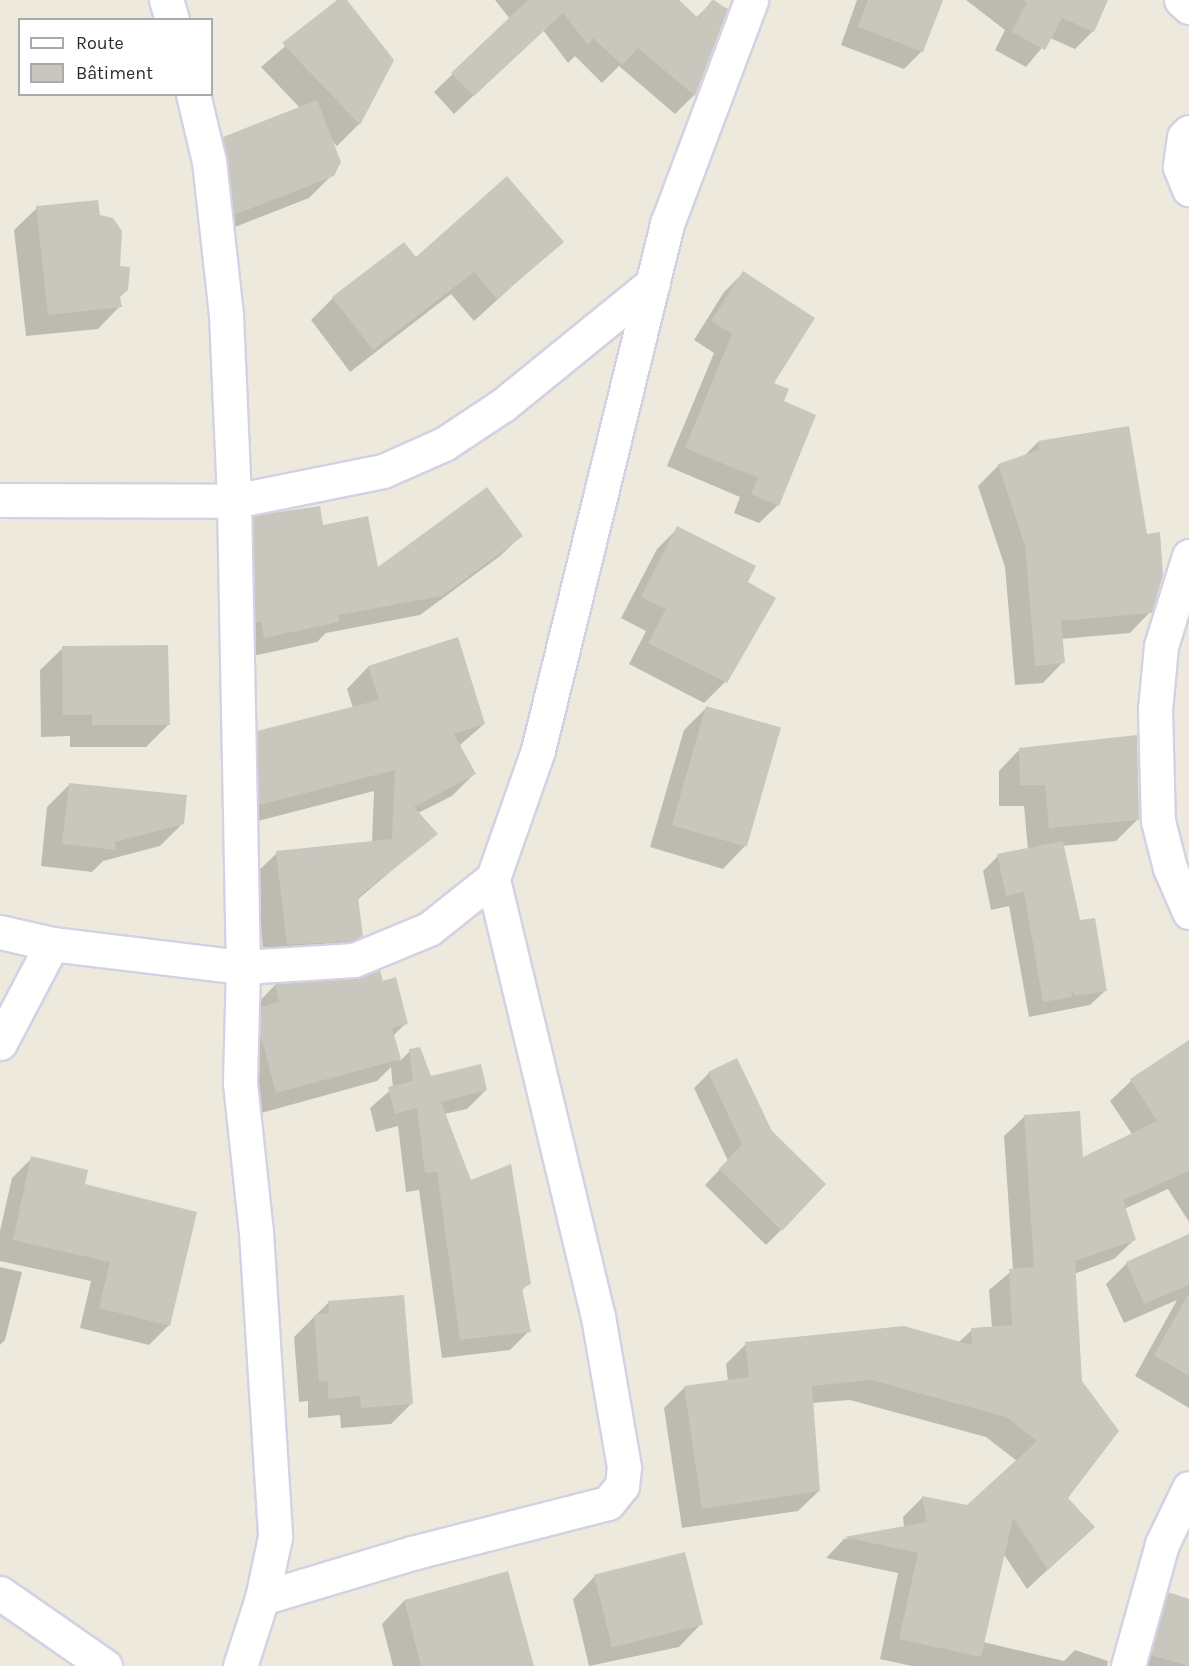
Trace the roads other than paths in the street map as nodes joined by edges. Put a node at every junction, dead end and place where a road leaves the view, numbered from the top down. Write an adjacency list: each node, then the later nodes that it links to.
1 (166, 0): 5 (street)
2 (751, 0): 9 (street)
3 (1181, 0): 4 (street)
4 (1189, 7)
5 (171, 18)
6 (193, 96): 11 (street)
7 (1189, 132): 8 (street)
8 (1189, 189)
9 (653, 283): 11 (street); 13 (street)
10 (0, 500): 11 (street)
11 (234, 501): 17 (street)
12 (1189, 556): 14 (street)
13 (493, 878): 17 (street); 21 (street)
14 (1189, 912)
15 (0, 932): 16 (street)
16 (51, 944): 17 (street); 18 (street)
17 (243, 967): 21 (street)
18 (0, 1043)
19 (1189, 1488): 24 (street)
20 (0, 1593): 22 (street)
21 (262, 1598): 23 (street)
22 (105, 1666)
23 (240, 1666)
24 (1128, 1666)

